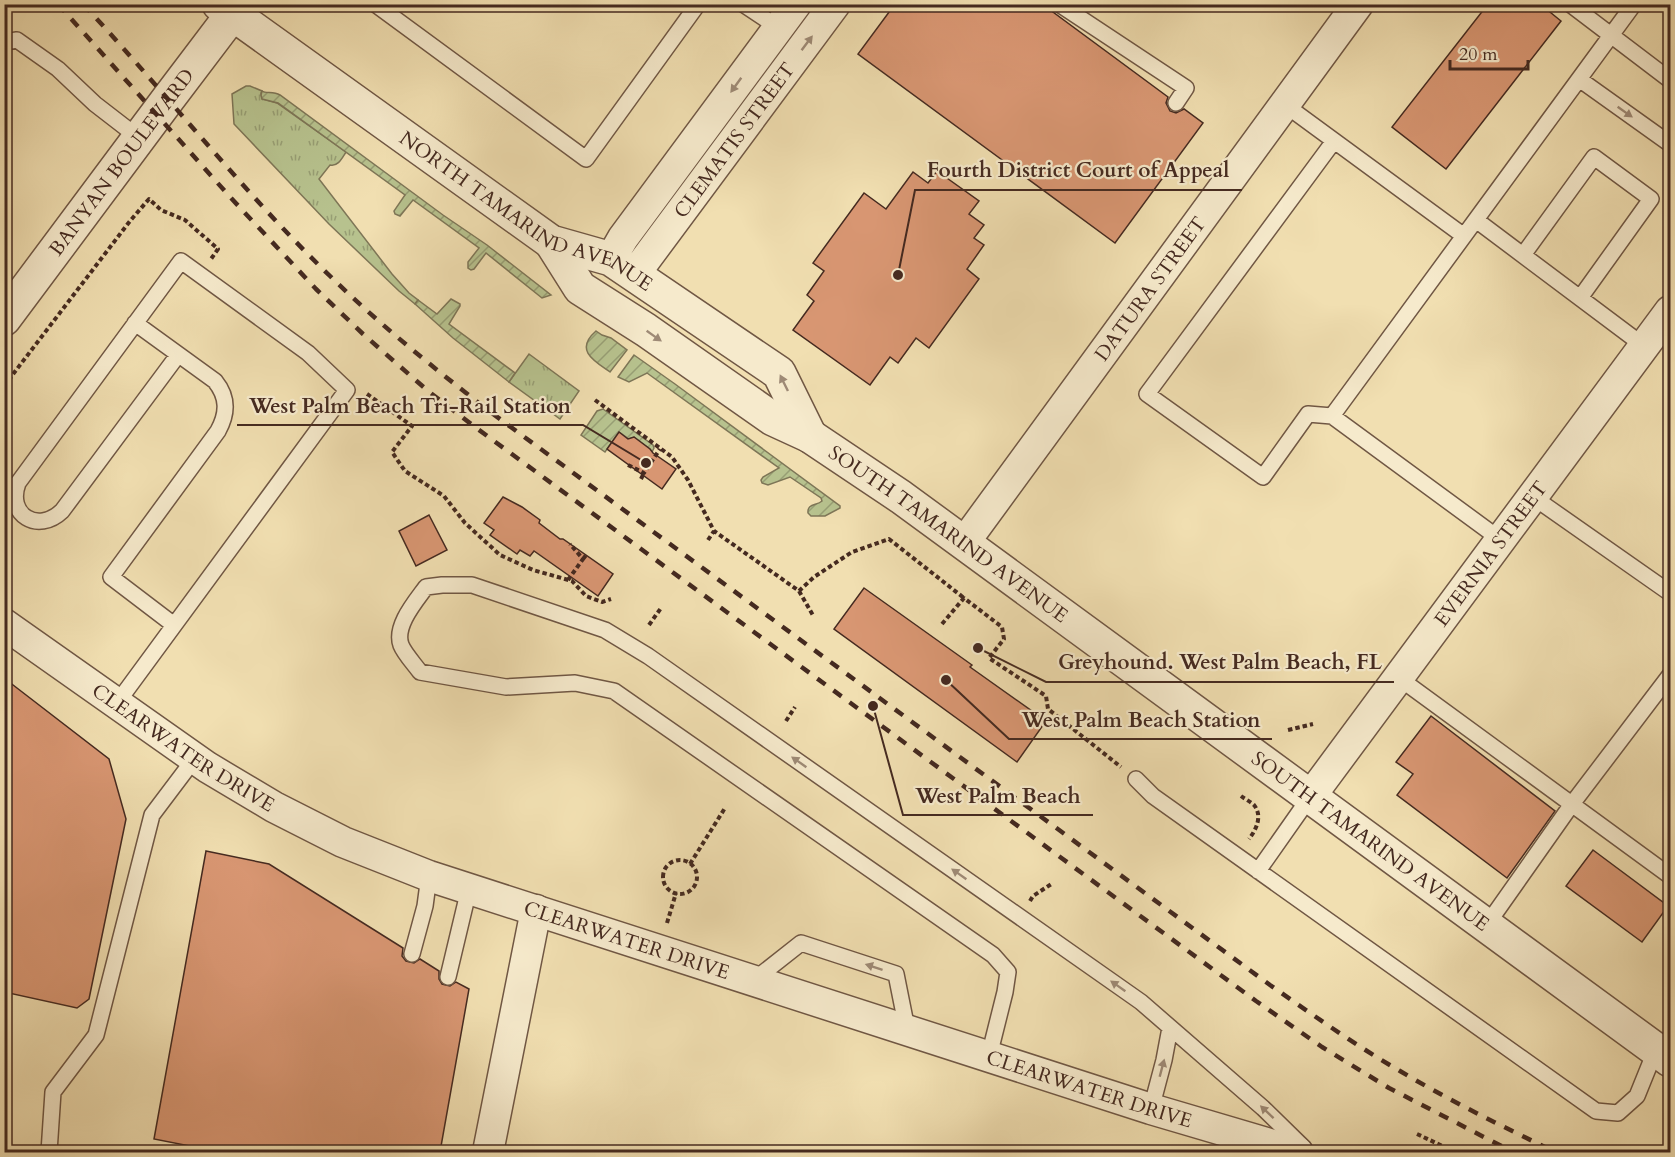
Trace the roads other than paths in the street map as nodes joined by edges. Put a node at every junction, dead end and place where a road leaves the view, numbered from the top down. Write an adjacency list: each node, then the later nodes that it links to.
1 (375, 4): 2 (lane)
2 (698, 4)
3 (743, 4): 10 (lane)
4 (835, 4): 24 (street, CLEMATIS STREET, one-way to 4)
5 (1059, 4): 15 (lane)
6 (1358, 4): 16 (street, DATURA STREET)
7 (1569, 4): 11 (lane)
8 (1634, 4): 11 (lane)
9 (231, 8): 17 (street, BANYAN BOULEVARD); 22 (street, NORTH TAMARIND AVENUE)
10 (787, 16): 24 (street, CLEMATIS STREET, one-way to 24)
11 (1611, 36): 13 (lane); 14 (lane)
12 (4, 42): 17 (lane)
13 (1579, 79): 19 (lane, one-way to 19); 20 (lane)
14 (1671, 80)
15 (1176, 103)
16 (1284, 104): 18 (lane); 37 (street, DATURA STREET)
17 (139, 138): 28 (street, BANYAN BOULEVARD)
18 (1334, 141): 21 (lane); 33 (lane)
19 (1671, 144)
20 (1476, 220): 21 (lane); 23 (lane)
21 (1464, 236): 33 (lane)
22 (551, 242): 24 (street, NORTH TAMARIND AVENUE); 26 (street, SOUTH TAMARIND AVENUE)
23 (1523, 255): 25 (lane); 25 (lane)
24 (623, 267): 29 (street, NORTH TAMARIND AVENUE)
25 (1580, 298): 31 (lane)
26 (603, 302): 29 (street); 34 (street, SOUTH TAMARIND AVENUE, one-way to 34)
27 (1671, 310): 31 (street, EVERNIA STREET)
28 (4, 320)
29 (704, 322): 34 (street, NORTH TAMARIND AVENUE, one-way to 29)
30 (135, 323): 32 (lane); 32 (lane); 40 (lane)
31 (1644, 346): 35 (street, EVERNIA STREET)
32 (178, 355): 40 (lane)
33 (1332, 416): 36 (lane)
34 (810, 436): 37 (street, SOUTH TAMARIND AVENUE)
35 (1533, 497): 36 (street, EVERNIA STREET); 38 (lane)
36 (1501, 540): 42 (street, EVERNIA STREET)
37 (964, 543): 46 (street, SOUTH TAMARIND AVENUE)
38 (1671, 593)
39 (4, 624): 43 (street, CLEARWATER DRIVE)
40 (174, 625): 43 (lane)
41 (1671, 675): 47 (lane)
42 (1399, 678): 46 (street, EVERNIA STREET); 47 (lane)
43 (117, 704): 44 (street, CLEARWATER DRIVE)
44 (195, 758): 49 (street, CLEARWATER DRIVE); 62 (lane)
45 (1136, 779): 48 (lane)
46 (1310, 798): 48 (lane); 53 (street, SOUTH TAMARIND AVENUE)
47 (1572, 804): 50 (lane); 53 (lane)
48 (1258, 871): 59 (lane)
49 (429, 876): 51 (street, CLEARWATER DRIVE); 54 (lane)
50 (1671, 876)
51 (469, 889): 52 (street, CLEARWATER DRIVE); 55 (lane)
52 (536, 910): 56 (street, CLEARWATER DRIVE); 63 (street)
53 (1486, 926): 59 (street, SOUTH TAMARIND AVENUE)
54 (412, 954)
55 (448, 976)
56 (754, 980): 58 (street, CLEARWATER DRIVE); 58 (lane, one-way to 56)
57 (1170, 1028): 60 (lane, one-way to 60); 61 (lane, one-way to 57); 65 (lane, one-way to 57)
58 (908, 1029): 60 (street, CLEARWATER DRIVE)
59 (1666, 1046)
60 (989, 1056): 61 (street, CLEARWATER DRIVE)
61 (1151, 1109): 64 (street, CLEARWATER DRIVE)
62 (49, 1152)
63 (488, 1152)
64 (1297, 1152)
65 (1309, 1152)

